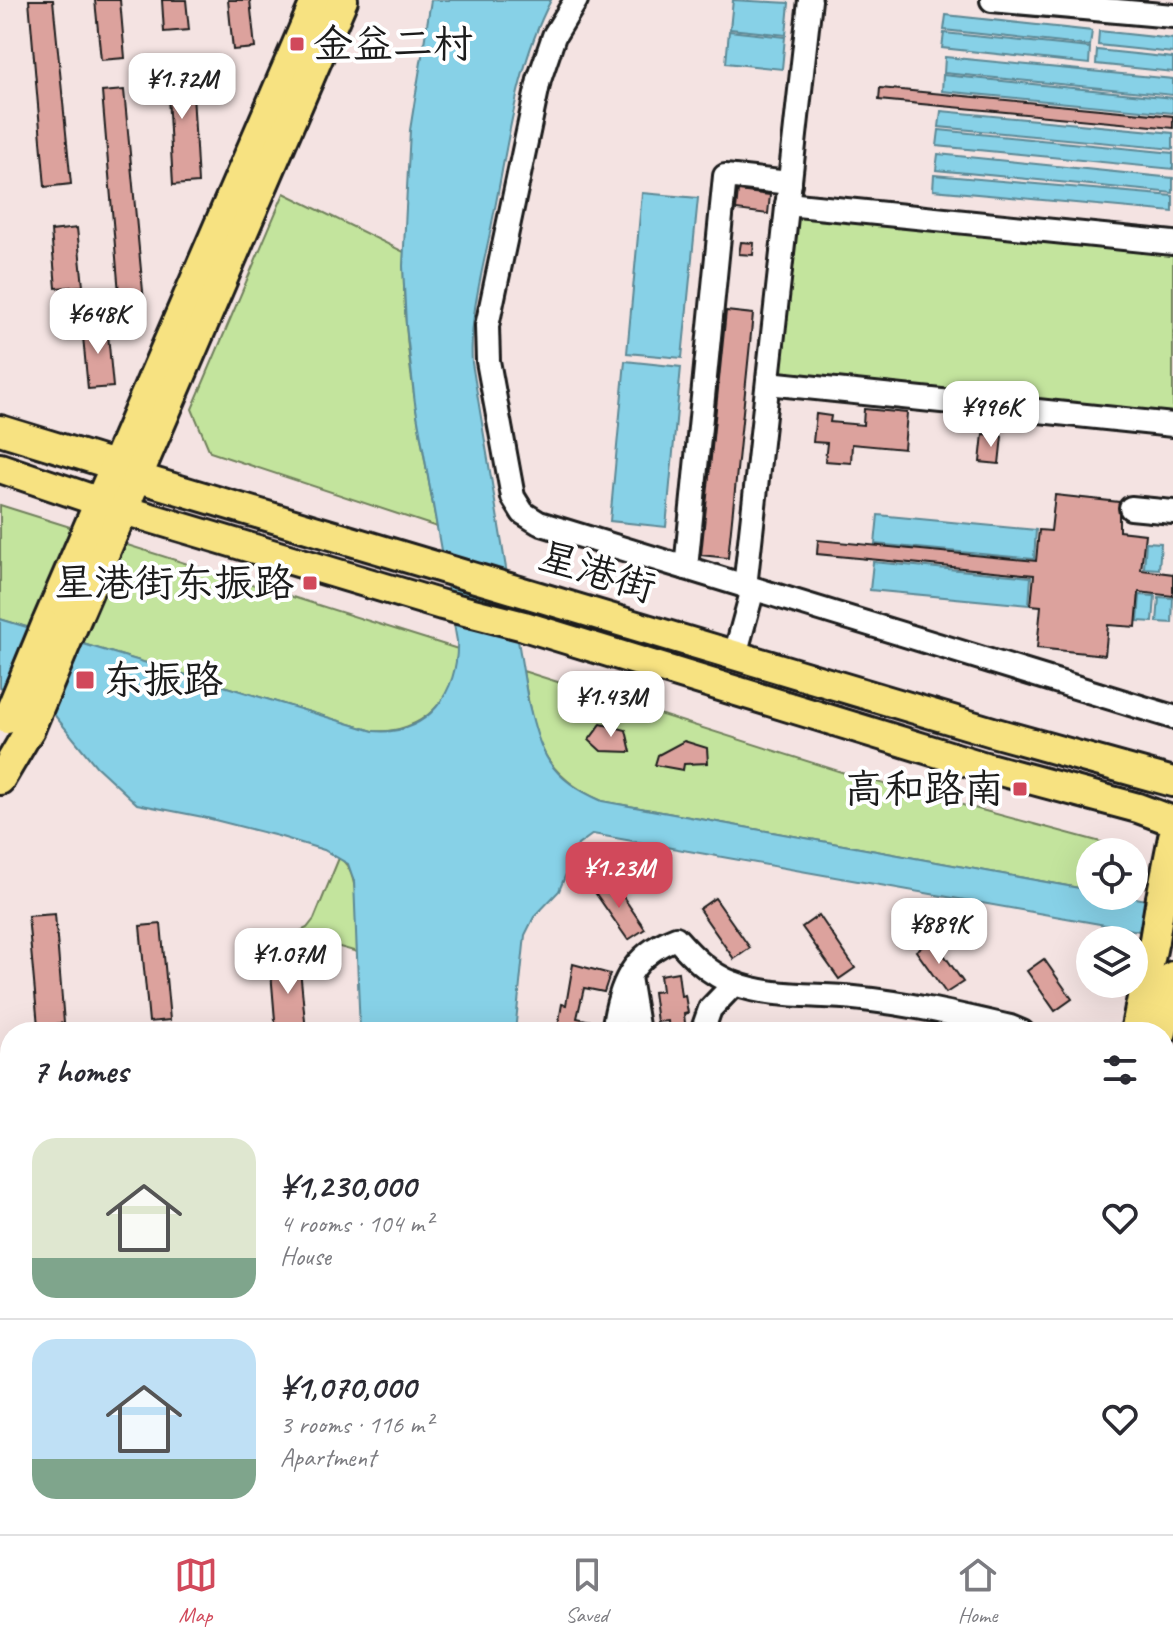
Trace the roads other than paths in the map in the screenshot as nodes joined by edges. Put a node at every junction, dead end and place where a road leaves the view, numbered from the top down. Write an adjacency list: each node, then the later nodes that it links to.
1 (316, 0): 13 (main road)
2 (343, 0): 13 (main road)
3 (576, 0): 17 (street)
4 (810, 0): 7 (street)
5 (992, 0): 6 (street)
6 (1173, 16)
7 (788, 194): 8 (street); 9 (street); 17 (street)
8 (1173, 243)
9 (768, 383): 10 (street); 18 (street)
10 (1173, 425)
11 (0, 430): 13 (main road, 星港街)
12 (0, 468): 14 (main road, 星港街)
13 (125, 471): 14 (main road); 19 (main road, 星港街)
14 (112, 505): 21 (main road, bridge); 24 (main road, 星港街)
15 (1131, 508): 16 (street)
16 (1173, 512)
17 (686, 568): 18 (street)
18 (749, 588): 19 (street); 20 (street)
19 (735, 655): 23 (main road, 星港街)
20 (1173, 717)
21 (12, 726): 22 (main road)
22 (0, 780)
23 (1173, 782)
24 (1173, 821)
25 (1173, 837): 33 (main road, bridge)
26 (629, 976): 28 (street); 29 (street); 30 (street)
27 (1173, 976): 34 (main road)
28 (734, 984): 31 (street); 32 (street)
29 (615, 1022)
30 (636, 1022)
31 (705, 1022)
32 (976, 1022)
33 (1137, 1022)
34 (1164, 1022)

